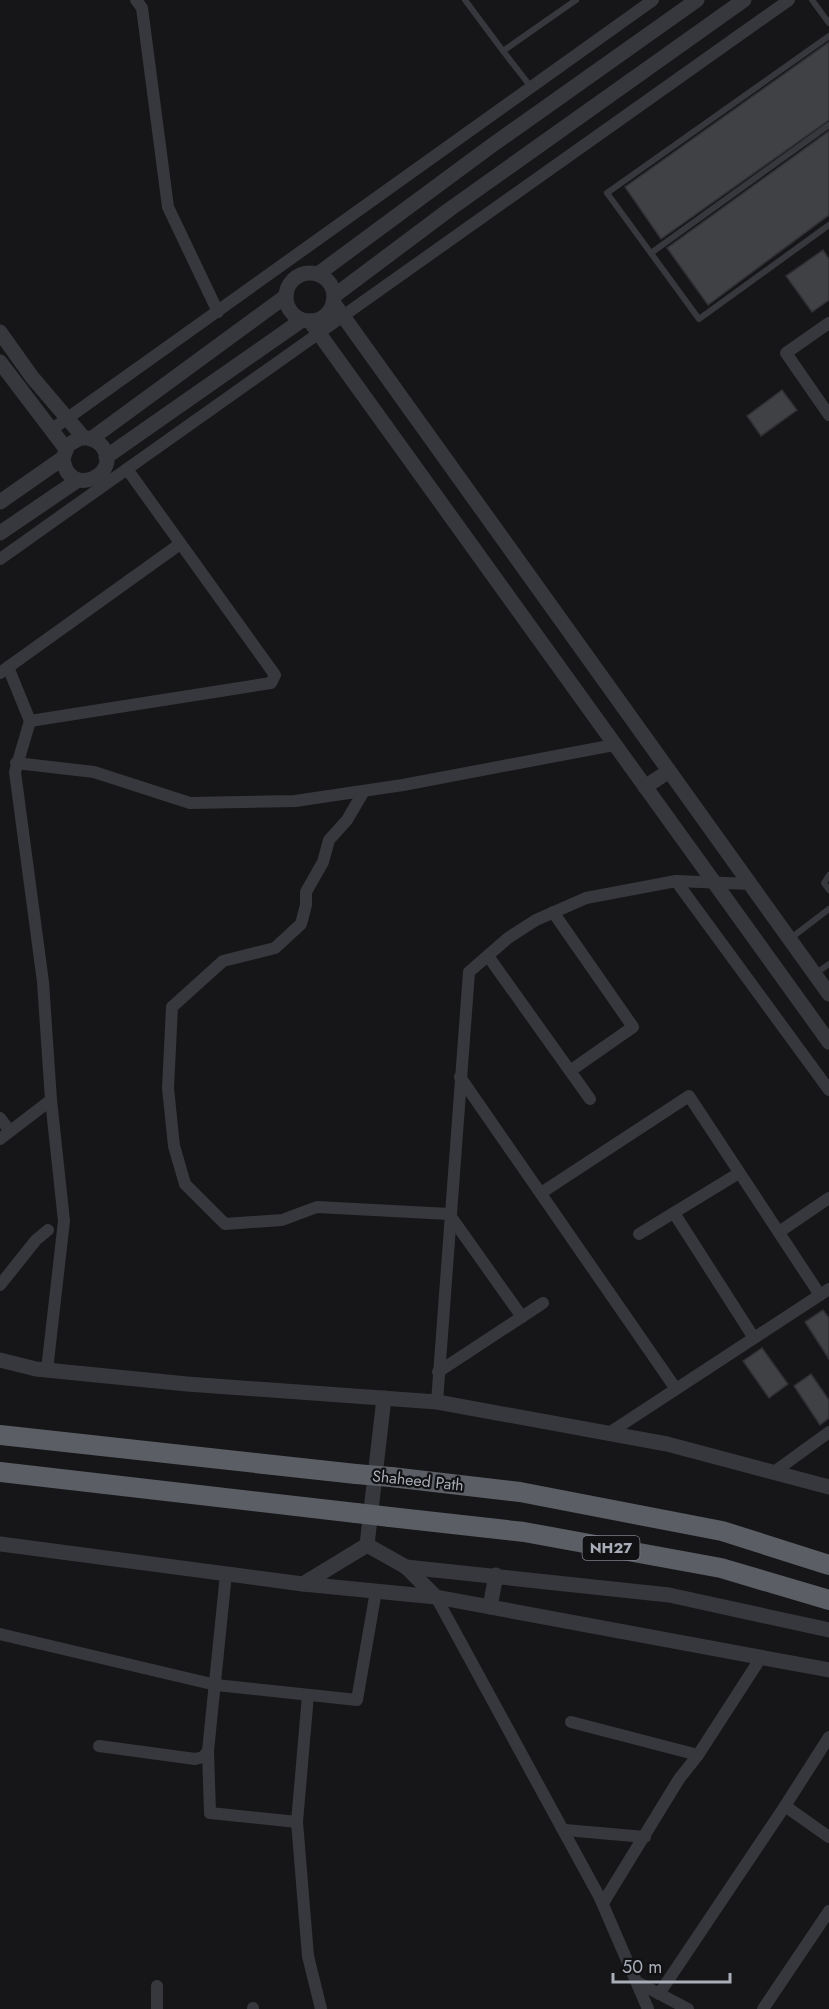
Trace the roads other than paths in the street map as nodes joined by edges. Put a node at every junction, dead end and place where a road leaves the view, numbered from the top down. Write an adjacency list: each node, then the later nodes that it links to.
1 (153, 0): 9 (street)
2 (465, 0): 12 (lane)
3 (576, 0): 12 (lane)
4 (653, 0): 13 (street)
5 (697, 0): 17 (street)
6 (744, 0): 19 (street)
7 (789, 0): 21 (street)
8 (812, 0): 10 (lane)
9 (139, 4): 20 (street)
10 (829, 23)
11 (829, 36): 16 (lane)
12 (503, 51): 13 (lane)
13 (531, 87): 20 (street)
14 (829, 125): 16 (lane)
15 (829, 225): 16 (lane)
16 (651, 253)
17 (318, 274): 18 (street); 19 (street)
18 (285, 296): 22 (street); 32 (street)
19 (334, 299): 21 (street); 22 (street)
20 (218, 312): 30 (street)
21 (344, 317): 25 (street); 45 (street)
22 (306, 320): 25 (street); 34 (street)
23 (829, 322): 29 (street)
24 (0, 332): 27 (street)
25 (319, 334): 35 (street); 43 (street)
26 (0, 362): 28 (street)
27 (32, 377): 28 (street); 30 (street)
28 (7, 380): 31 (street)
29 (829, 415)
30 (66, 419): 31 (street); 32 (street)
31 (51, 430): 33 (street)
32 (87, 438): 33 (street); 34 (street)
33 (64, 453): 36 (street); 37 (street)
34 (106, 457): 36 (street)
35 (127, 469): 39 (street); 40 (street)
36 (78, 480): 38 (street)
37 (0, 502)
38 (0, 533)
39 (180, 544): 41 (street); 42 (street)
40 (0, 559)
41 (4, 670): 42 (street)
42 (30, 721): 44 (street)
43 (614, 745): 46 (street); 47 (street)
44 (16, 763): 47 (street); 65 (street)
45 (669, 771): 46 (street); 51 (street)
46 (645, 787): 50 (street)
47 (364, 791): 72 (street)
48 (829, 875): 52 (lane)
49 (676, 880): 50 (street); 54 (street); 63 (street)
50 (713, 882): 51 (street); 60 (street)
51 (750, 884): 55 (street)
52 (829, 890)
53 (829, 909): 55 (lane)
54 (553, 912): 56 (street); 61 (street)
55 (790, 939): 58 (street)
56 (488, 956): 61 (street); 62 (street)
57 (829, 964): 58 (lane)
58 (815, 975): 59 (street)
59 (829, 994)
60 (829, 1042)
61 (570, 1071): 64 (street)
62 (460, 1077): 69 (street); 72 (street)
63 (829, 1090)
64 (590, 1099)
65 (51, 1100): 67 (street); 82 (street)
66 (0, 1118): 67 (street)
67 (4, 1134)
68 (739, 1173): 69 (street); 71 (street); 74 (street)
69 (541, 1193): 84 (street)
70 (829, 1198): 74 (street)
71 (674, 1213): 75 (street); 80 (street)
72 (449, 1214): 79 (street); 83 (street)
73 (48, 1230): 76 (street)
74 (779, 1232): 77 (street)
75 (639, 1234)
76 (0, 1285)
77 (825, 1292): 80 (street)
78 (543, 1303): 79 (street)
79 (522, 1317): 83 (street)
80 (754, 1338): 84 (street)
81 (0, 1360): 82 (street)
82 (47, 1370): 85 (street)
83 (438, 1372): 86 (street)
84 (676, 1389): 88 (street)
85 (384, 1398): 86 (street); 94 (street)
86 (437, 1402): 88 (street)
87 (829, 1431): 91 (street)
88 (609, 1433): 91 (street)
89 (0, 1435): 95 (highway, Shaheed Path / NH27, bridge)
90 (0, 1472): 102 (highway, NH27, bridge)
91 (774, 1472): 92 (street)
92 (829, 1487)
93 (0, 1544): 97 (street)
94 (367, 1545): 96 (street); 99 (street)
95 (829, 1565)
96 (406, 1567): 98 (street); 101 (street)
97 (226, 1574): 99 (street); 108 (street)
98 (496, 1575): 103 (street); 104 (street)
99 (303, 1584): 100 (street)
100 (376, 1591): 101 (street); 109 (street)
101 (436, 1597): 103 (street); 117 (street)
102 (829, 1600)
103 (490, 1607): 106 (street)
104 (829, 1630)
105 (0, 1634): 108 (street)
106 (762, 1656): 107 (street); 114 (street)
107 (829, 1670)
108 (216, 1685): 109 (street); 113 (street)
109 (309, 1695): 116 (street)
110 (571, 1722): 114 (street)
111 (829, 1737): 115 (street)
112 (99, 1746): 113 (street)
113 (208, 1752): 116 (street)
114 (698, 1755): 119 (street)
115 (785, 1806): 118 (street); 124 (street)
116 (297, 1822): 126 (street)
117 (565, 1830): 119 (street); 120 (street)
118 (829, 1837)
119 (645, 1838): 120 (street)
120 (603, 1903): 122 (street)
121 (829, 1911): 129 (street)
122 (637, 1982): 124 (street); 127 (street)
123 (157, 1986): 125 (street)
124 (659, 1994): 128 (street)
125 (157, 2009)
126 (321, 2009)
127 (648, 2009)
128 (688, 2009)
129 (763, 2009)

